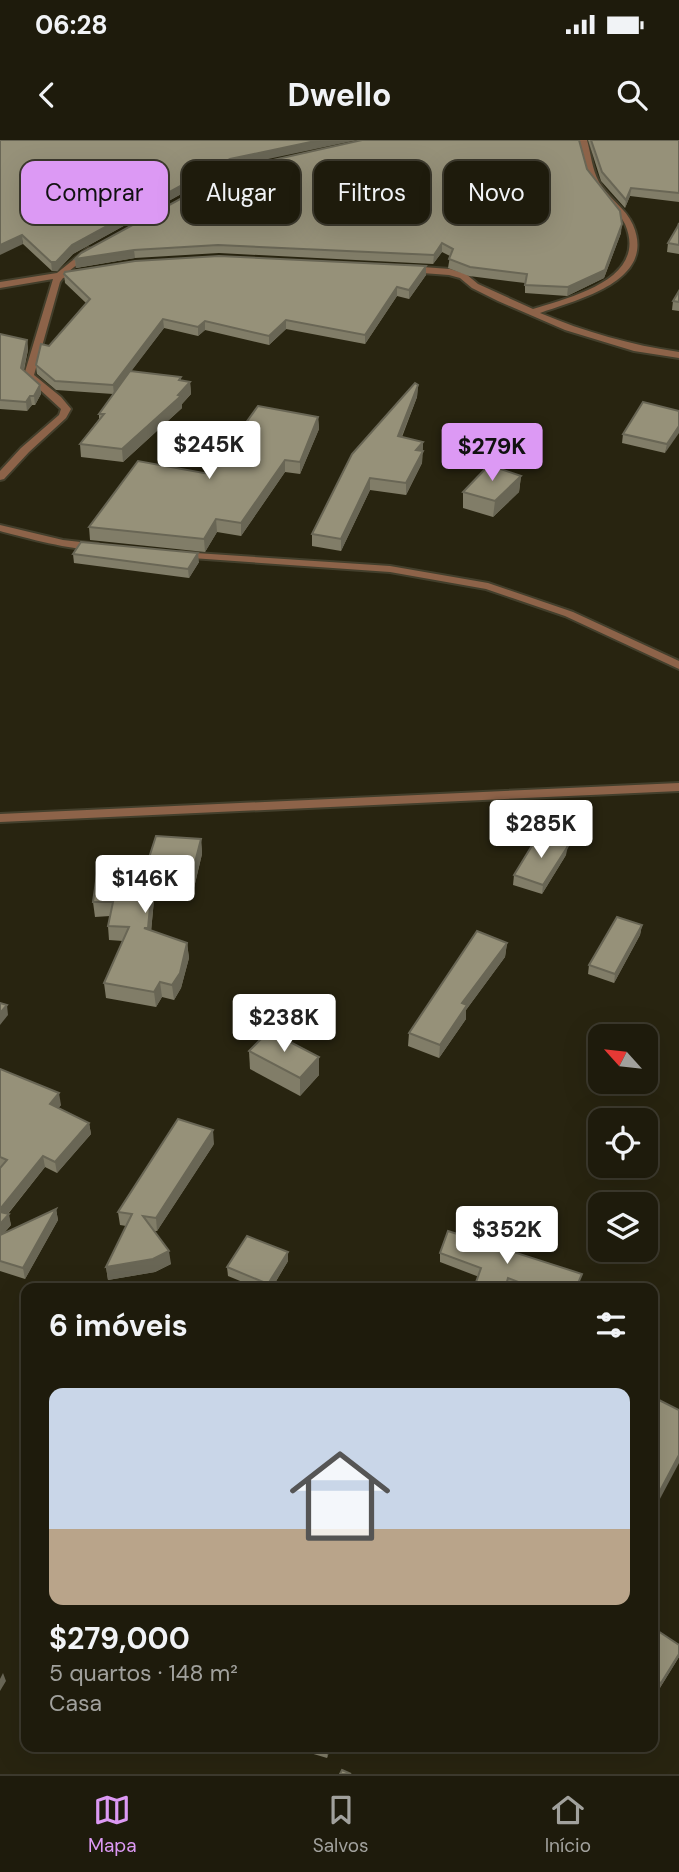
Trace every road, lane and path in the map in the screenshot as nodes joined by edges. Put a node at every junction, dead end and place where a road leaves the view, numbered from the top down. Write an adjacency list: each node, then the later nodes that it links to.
1 (583, 140): 7 (street)
2 (97, 247): 5 (street)
3 (396, 268): 7 (street)
4 (96, 270): 5 (street)
5 (58, 275): 6 (street); 9 (street)
6 (0, 285)
7 (531, 313): 8 (street)
8 (679, 355)
9 (0, 477)
10 (0, 528): 11 (street)
11 (116, 548)
12 (168, 554): 13 (street)
13 (679, 665)
14 (679, 787): 15 (street)
15 (0, 818)

